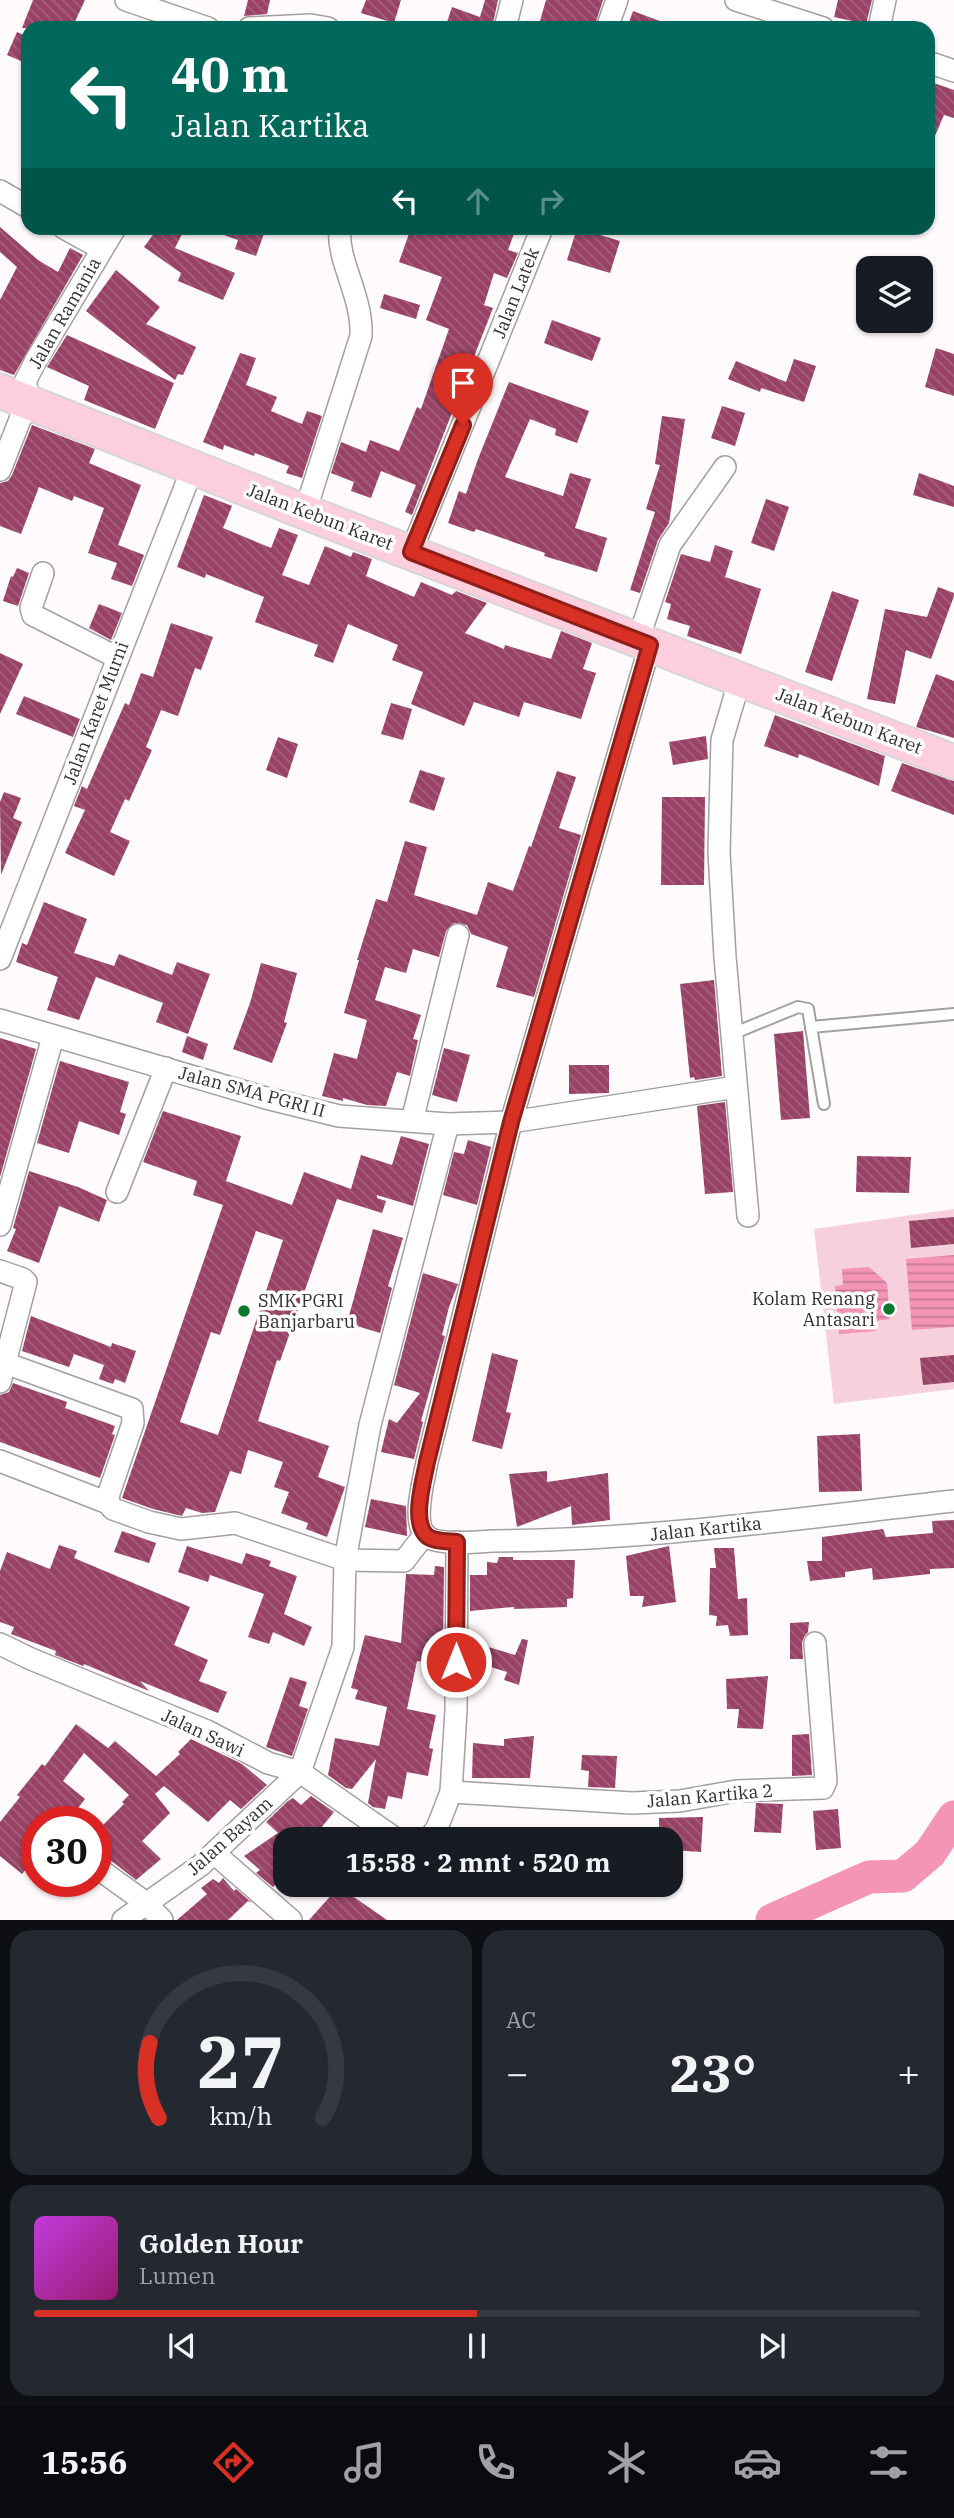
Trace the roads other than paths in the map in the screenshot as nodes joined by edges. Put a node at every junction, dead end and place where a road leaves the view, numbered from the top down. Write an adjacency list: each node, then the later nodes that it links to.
1 (126, 0): 6 (street)
2 (512, 0): 7 (street)
3 (617, 0): 8 (street)
4 (736, 0): 9 (street)
5 (885, 0): 10 (street)
6 (188, 21)
7 (507, 21)
8 (610, 21)
9 (801, 21)
10 (880, 21)
11 (935, 64): 12 (street)
12 (954, 71)
13 (0, 191): 14 (street)
14 (21, 203)
15 (77, 235): 19 (street)
16 (111, 235): 19 (street, Jalan Ramania)
17 (339, 235): 24 (street)
18 (539, 235): 25 (street, Jalan Latek)
19 (102, 249): 20 (street, Jalan Ramania)
20 (14, 396): 21 (main road, Jalan Kebun Karet); 23 (street, Jalan Ramania)
21 (193, 467): 24 (main road, Jalan Kebun Karet); 28 (street, Jalan Karet Murni)
22 (724, 467): 27 (street)
23 (0, 470)
24 (305, 512): 25 (main road, Jalan Kebun Karet)
25 (411, 552): 27 (main road, Jalan Kebun Karet)
26 (43, 573): 28 (street)
27 (644, 642): 29 (main road, Jalan Kebun Karet); 42 (street)
28 (118, 658): 32 (street, Jalan Karet Murni)
29 (740, 679): 30 (main road, Jalan Kebun Karet); 36 (street)
30 (954, 762)
31 (458, 935): 41 (street)
32 (0, 958)
33 (954, 1014): 35 (lane)
34 (0, 1020): 37 (street, Jalan SMA PGRI II)
35 (811, 1027): 36 (lane); 40 (lane)
36 (732, 1034): 39 (street)
37 (53, 1037): 38 (street, Jalan SMA PGRI II); 46 (street)
38 (166, 1068): 41 (street, Jalan SMA PGRI II); 44 (street)
39 (736, 1087): 42 (street, Jalan SMA PGRI II); 45 (street)
40 (824, 1104)
41 (412, 1121): 43 (street, Jalan SMA PGRI II)
42 (511, 1122): 43 (street, Jalan SMA PGRI II); 52 (street)
43 (448, 1124): 54 (street)
44 (117, 1192)
45 (748, 1216)
46 (0, 1225)
47 (0, 1271): 48 (street)
48 (2, 1373): 51 (street)
49 (0, 1461): 51 (street)
50 (954, 1501): 53 (street, Jalan Kartika)
51 (108, 1503): 54 (street)
52 (425, 1534): 53 (street, Jalan Kartika); 54 (street)
53 (457, 1542): 58 (street)
54 (345, 1560): 57 (street)
55 (815, 1643): 58 (street, Jalan Kartika 2)
56 (0, 1644): 57 (street, Jalan Sawi)
57 (300, 1772): 59 (street, Jalan Sawi); 61 (street, Jalan Bayam)
58 (451, 1792): 60 (street)
59 (379, 1827)
60 (438, 1827)
61 (214, 1853): 63 (street, Jalan Bayam); 66 (street)
62 (112, 1879): 63 (street)
63 (146, 1903): 64 (street, Jalan Bayam); 65 (street)
64 (123, 1920)
65 (163, 1920)
66 (291, 1920)

